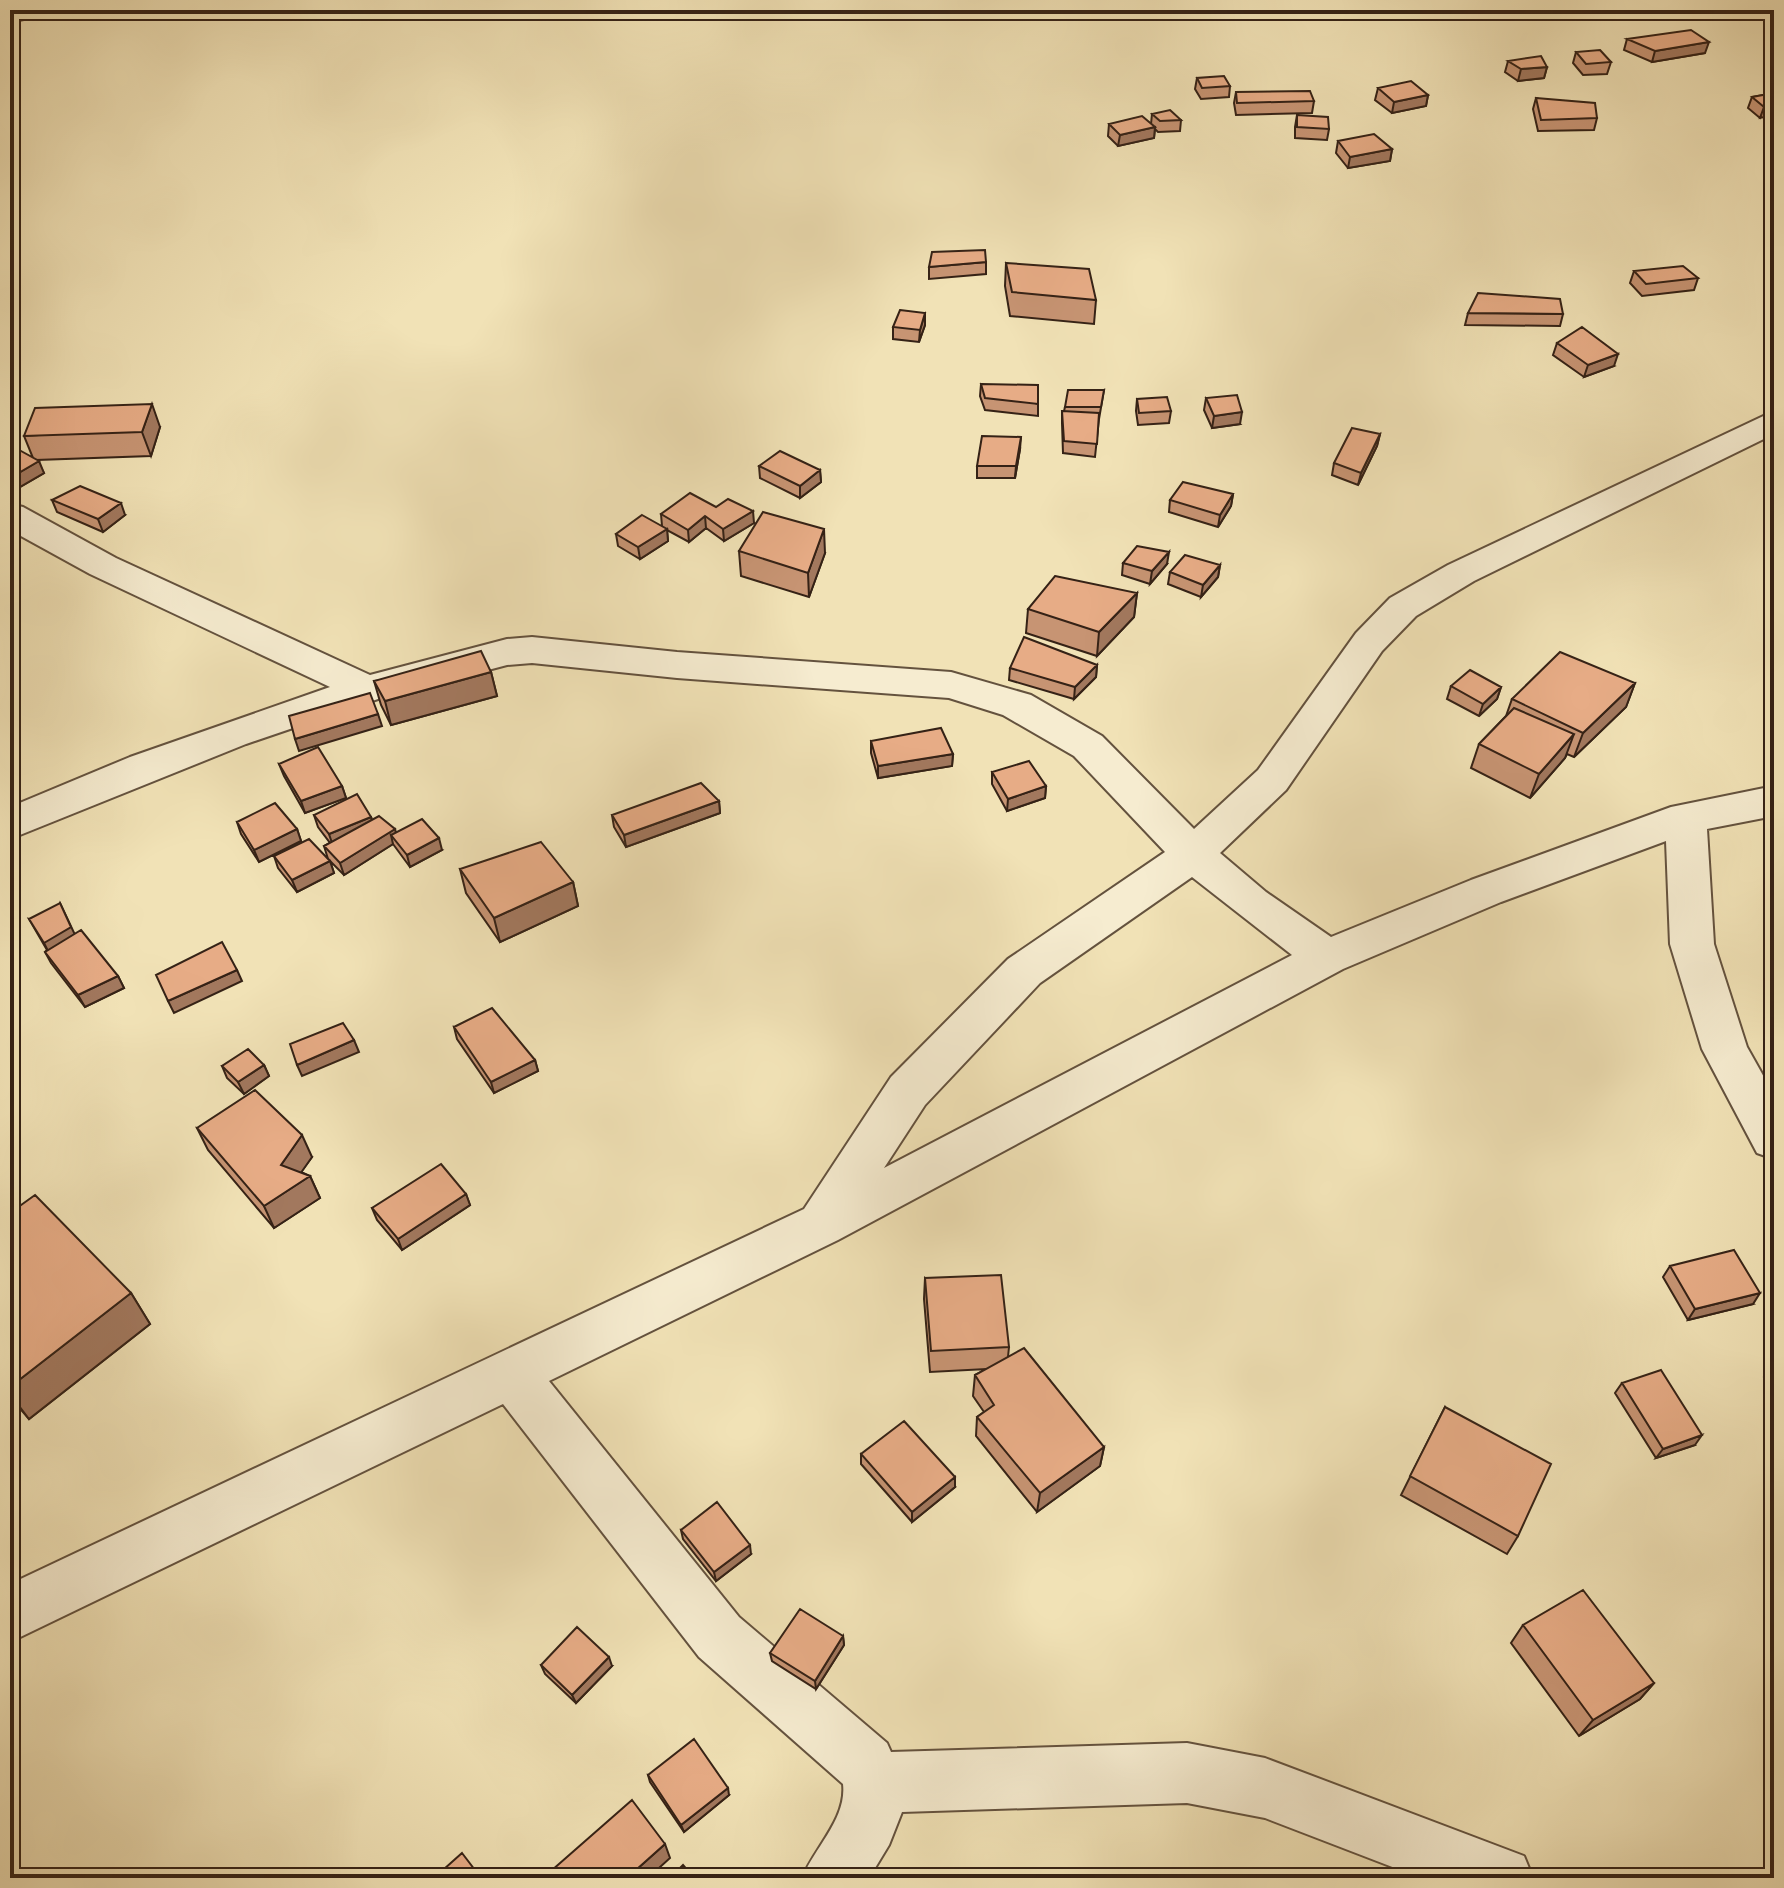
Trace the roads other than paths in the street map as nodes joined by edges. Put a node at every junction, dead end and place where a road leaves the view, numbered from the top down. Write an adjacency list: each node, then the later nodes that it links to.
1 (33, 10): 2 (street)
2 (10, 14)
3 (1774, 421): 9 (street)
4 (10, 515): 5 (street)
5 (367, 689): 8 (street); 9 (street)
6 (1774, 801): 7 (street)
7 (1686, 818): 10 (street); 11 (street)
8 (10, 824)
9 (1193, 854): 10 (street); 12 (street)
10 (1327, 957): 12 (street)
11 (1774, 1139)
12 (821, 1225): 13 (street)
13 (510, 1372): 14 (street); 15 (street)
14 (10, 1614)
15 (876, 1783): 16 (street); 17 (street)
16 (833, 1878)
17 (1502, 1878)

